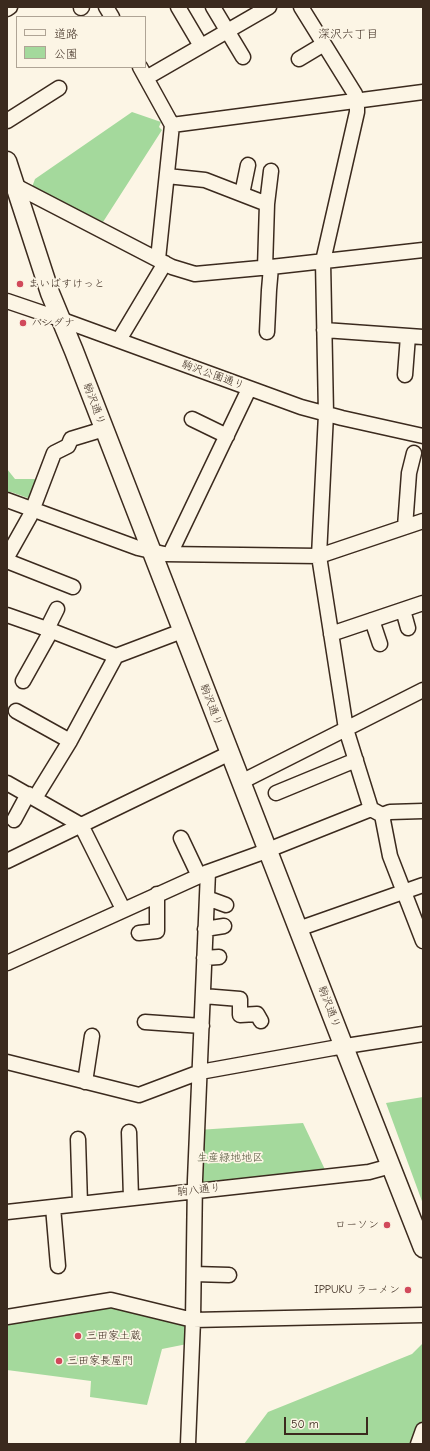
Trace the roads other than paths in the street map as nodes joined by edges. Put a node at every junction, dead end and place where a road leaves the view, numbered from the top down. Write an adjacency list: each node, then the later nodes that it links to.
1 (10, 7): 7 (street)
2 (106, 7): 8 (street)
3 (178, 7): 11 (street)
4 (213, 7): 9 (street)
5 (269, 7): 9 (street)
6 (301, 7): 10 (street)
7 (7, 8)
8 (111, 16)
9 (227, 31): 11 (street); 12 (street)
10 (324, 44): 13 (street); 17 (street)
11 (201, 46): 14 (street)
12 (243, 57)
13 (299, 59)
14 (143, 72): 19 (street)
15 (59, 88): 18 (street)
16 (423, 92): 17 (street)
17 (357, 102): 19 (street); 29 (street)
18 (7, 121)
19 (172, 125): 23 (street)
20 (7, 161): 24 (main road, 駒沢通り)
21 (248, 165): 25 (street)
22 (271, 171): 26 (street)
23 (167, 176): 25 (street); 28 (street)
24 (11, 183): 28 (street); 32 (main road, 駒沢通り)
25 (242, 194): 26 (street)
26 (267, 204): 30 (street)
27 (423, 250): 29 (street)
28 (161, 261): 30 (street); 37 (street)
29 (323, 261): 30 (street); 33 (street)
30 (268, 267): 34 (street)
31 (8, 305): 32 (street, 駒沢公園通り)
32 (60, 319): 37 (street, 駒沢公園通り); 42 (main road, 駒沢通り)
33 (324, 330): 35 (street); 40 (street)
34 (267, 332)
35 (408, 336): 36 (street); 38 (street)
36 (423, 337)
37 (119, 340): 39 (street, 駒沢公園通り)
38 (405, 375)
39 (249, 389): 40 (street, 駒沢公園通り); 43 (street)
40 (326, 414): 44 (street, 駒沢公園通り); 52 (street)
41 (192, 419): 43 (street)
42 (104, 429): 47 (street); 50 (main road, 駒沢通り)
43 (227, 436): 51 (street)
44 (423, 436)
45 (414, 453): 49 (street)
46 (7, 500): 47 (street)
47 (33, 510): 50 (street); 53 (street)
48 (423, 521): 49 (street)
49 (405, 527): 52 (street)
50 (150, 551): 51 (street); 63 (main road, 駒沢通り)
51 (170, 554): 52 (street)
52 (319, 556): 64 (street)
53 (7, 557)
54 (7, 562): 55 (street)
55 (73, 587)
56 (423, 603): 58 (street)
57 (58, 609): 62 (street)
58 (403, 610): 59 (street); 61 (street)
59 (372, 620): 64 (street); 65 (street)
60 (10, 621): 62 (street)
61 (408, 628)
62 (49, 630): 66 (street); 67 (street)
63 (182, 631): 66 (street); 72 (main road, 駒沢通り)
64 (331, 634): 70 (street)
65 (380, 644)
66 (116, 656): 71 (street)
67 (23, 681)
68 (423, 690): 70 (street)
69 (16, 711): 71 (street)
70 (346, 729): 73 (street); 74 (street)
71 (70, 741): 77 (street)
72 (230, 753): 74 (main road, 駒沢通り); 81 (street)
73 (356, 760): 76 (street); 79 (street)
74 (241, 782): 83 (main road, 駒沢通り)
75 (8, 786): 77 (street)
76 (276, 793)
77 (32, 796): 80 (street); 81 (street)
78 (423, 811): 79 (street)
79 (377, 812): 83 (street); 87 (street)
80 (14, 820)
81 (81, 824): 84 (street); 91 (street)
82 (181, 838): 85 (street)
83 (268, 850): 85 (street); 93 (main road, 駒沢通り)
84 (7, 861)
85 (203, 874): 88 (street); 89 (street)
86 (423, 885): 87 (street)
87 (404, 891): 93 (street); 96 (street)
88 (157, 894): 91 (street); 95 (street)
89 (207, 898): 90 (street); 94 (street)
90 (226, 905)
91 (123, 909): 99 (street)
92 (224, 926): 94 (street)
93 (298, 928): 106 (main road, 駒沢通り)
94 (205, 929): 98 (street)
95 (139, 933)
96 (423, 942)
97 (219, 957): 98 (street)
98 (204, 958): 100 (street)
99 (7, 963)
100 (203, 996): 101 (street); 103 (street)
101 (261, 1021)
102 (145, 1022): 103 (street)
103 (202, 1026): 108 (street)
104 (423, 1034): 106 (street)
105 (92, 1036): 109 (street)
106 (344, 1047): 108 (street); 112 (main road, 駒沢通り)
107 (7, 1062): 109 (street)
108 (200, 1072): 109 (street); 113 (street)
109 (85, 1082)
110 (129, 1132): 114 (street)
111 (78, 1139): 115 (street)
112 (391, 1166): 113 (street, 駒八通り); 118 (main road, 駒沢通り)
113 (195, 1191): 114 (street, 駒八通り); 120 (street)
114 (131, 1198): 115 (street, 駒八通り)
115 (80, 1204): 116 (street, 駒八通り)
116 (53, 1207): 117 (street, 駒八通り); 119 (street)
117 (7, 1212)
118 (423, 1248)
119 (58, 1266)
120 (194, 1274): 121 (street); 124 (street)
121 (229, 1275)
122 (423, 1315): 124 (street)
123 (7, 1317): 124 (street)
124 (193, 1320): 126 (street)
125 (423, 1430): 127 (street)
126 (188, 1444)
127 (418, 1444)

